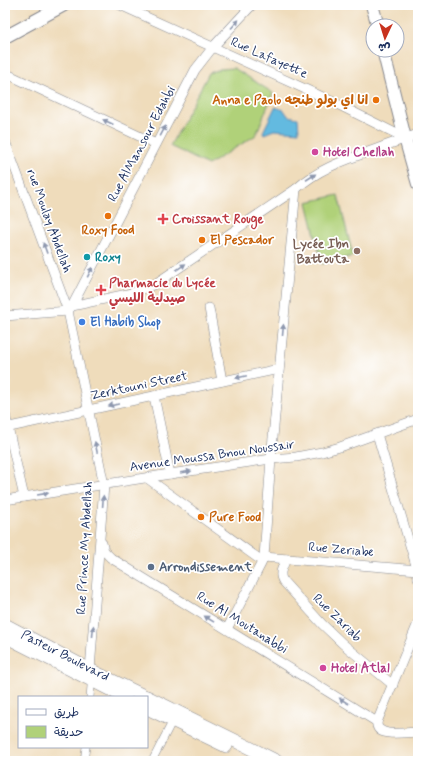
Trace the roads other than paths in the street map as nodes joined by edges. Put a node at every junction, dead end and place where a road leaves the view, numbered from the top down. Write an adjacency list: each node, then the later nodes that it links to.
1 (64, 5): 6 (street)
2 (120, 5): 7 (street, Rue Lafayette)
3 (252, 5): 7 (street, Rue AlMansour Edahbi, one-way to 3)
4 (372, 5): 5 (street)
5 (376, 18)
6 (5, 37)
7 (214, 47): 11 (street, Rue Lafayette); 13 (street, Rue AlMansour Edahbi, one-way to 7)
8 (385, 58): 11 (street)
9 (5, 73): 13 (street, one-way to 9)
10 (418, 134): 11 (street)
11 (405, 138): 14 (street); 15 (street, one-way to 11)
12 (5, 141): 16 (street, rue Moulay Abdellah, one-way to 12)
13 (156, 144): 16 (street, Rue AlMansour Edahbi, one-way to 13)
14 (418, 184)
15 (296, 189): 16 (street, one-way to 15); 19 (street, one-way to 15)
16 (70, 308): 18 (street); 22 (street, Rue Prince My Abdellah)
17 (209, 308): 20 (street)
18 (5, 316)
19 (279, 369): 20 (street, Zerktouni Street, one-way to 20); 27 (street)
20 (222, 382): 21 (street, Zerktouni Street)
21 (154, 396): 22 (street, Zerktouni Street, one-way to 22); 28 (street)
22 (88, 410): 25 (street, Zerktouni Street); 30 (street, Rue Prince My Abdellah, one-way to 22)
23 (5, 414): 25 (street)
24 (418, 419): 26 (street, Avenue Moussa Bnou Noussair)
25 (6, 428): 31 (street)
26 (377, 434): 27 (street, Avenue Moussa Bnou Noussair); 36 (street)
27 (271, 460): 28 (street, Avenue Moussa Bnou Noussair, one-way to 27); 34 (street)
28 (170, 474): 29 (street, Avenue Moussa Bnou Noussair)
29 (147, 478): 30 (street, Avenue Moussa Bnou Noussair); 34 (street)
30 (104, 485): 31 (street, Avenue Moussa Bnou Noussair, one-way to 30); 33 (street, Rue Prince My Abdellah, one-way to 30)
31 (24, 497): 32 (street, Avenue Moussa Bnou Noussair)
32 (5, 500)
33 (100, 540): 39 (street, Rue Al Moutanabbi, one-way to 33); 41 (street, Rue Prince My Abdellah, one-way to 33)
34 (263, 559): 35 (street, Rue Zeriabe); 39 (street)
35 (286, 559): 36 (street, Rue Zeriabe); 42 (street, Rue Zariab)
36 (418, 572)
37 (418, 624): 42 (street)
38 (5, 625): 41 (main road, Pasteur Boulevard)
39 (227, 629): 49 (street, Rue Al Moutanabbi, one-way to 39)
40 (5, 636): 45 (main road)
41 (90, 670): 46 (main road, Pasteur Boulevard)
42 (393, 685): 49 (street)
43 (91, 686): 44 (street)
44 (90, 696)
45 (123, 696)
46 (145, 696)
47 (148, 697): 56 (main road, Pasteur Boulevard)
48 (148, 708): 50 (main road)
49 (379, 719): 51 (street, Rue Al Moutanabbi)
50 (173, 720): 54 (street); 55 (main road)
51 (418, 732)
52 (86, 748): 53 (street)
53 (84, 761)
54 (152, 761)
55 (256, 761)
56 (276, 761)

